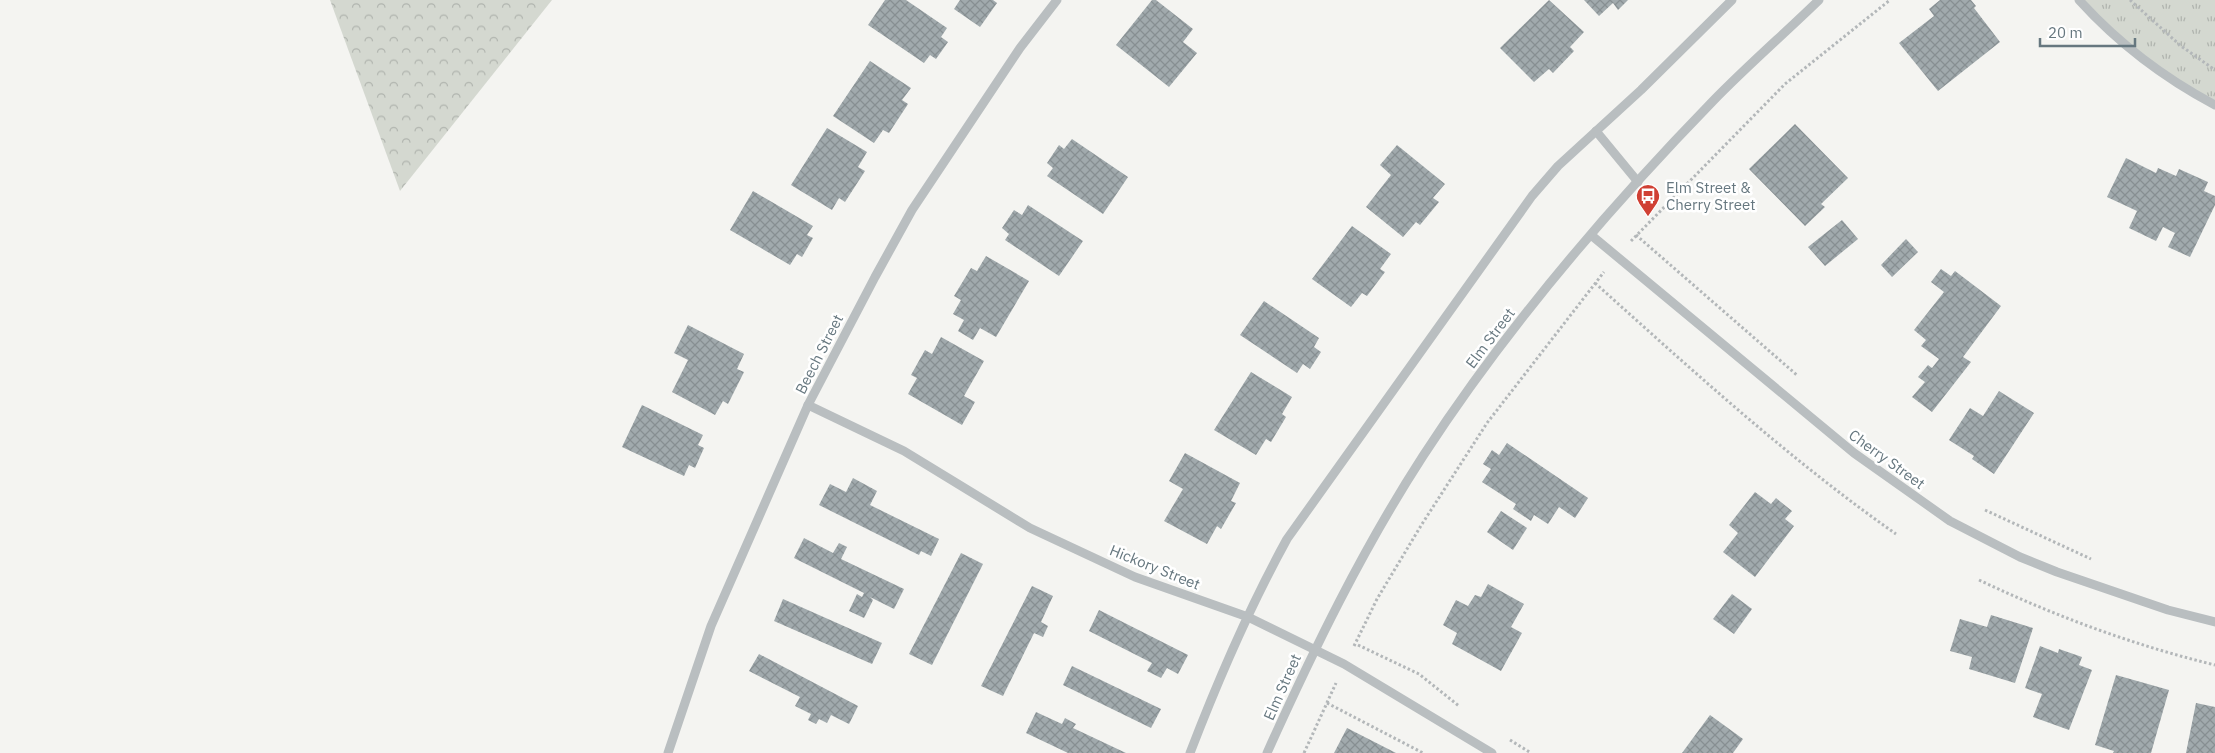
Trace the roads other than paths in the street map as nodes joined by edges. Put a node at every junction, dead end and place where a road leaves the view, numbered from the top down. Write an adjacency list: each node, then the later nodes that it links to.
1 (1057, 0): 9 (street, Beech Street)
2 (1732, 0): 6 (street)
3 (1820, 0): 7 (street, Elm Street)
4 (2079, 0): 5 (street)
5 (2215, 105)
6 (1596, 131): 7 (street); 10 (street)
7 (1638, 182): 8 (street, Elm Street)
8 (1592, 235): 11 (street, Cherry Street); 12 (street, Elm Street)
9 (808, 405): 10 (street, Hickory Street); 13 (street, Beech Street)
10 (1248, 617): 12 (street, Hickory Street); 14 (street)
11 (2215, 622)
12 (1314, 649): 15 (street, Elm Street); 16 (street, Hickory Street)
13 (668, 753)
14 (1190, 753)
15 (1267, 753)
16 (1492, 753)

